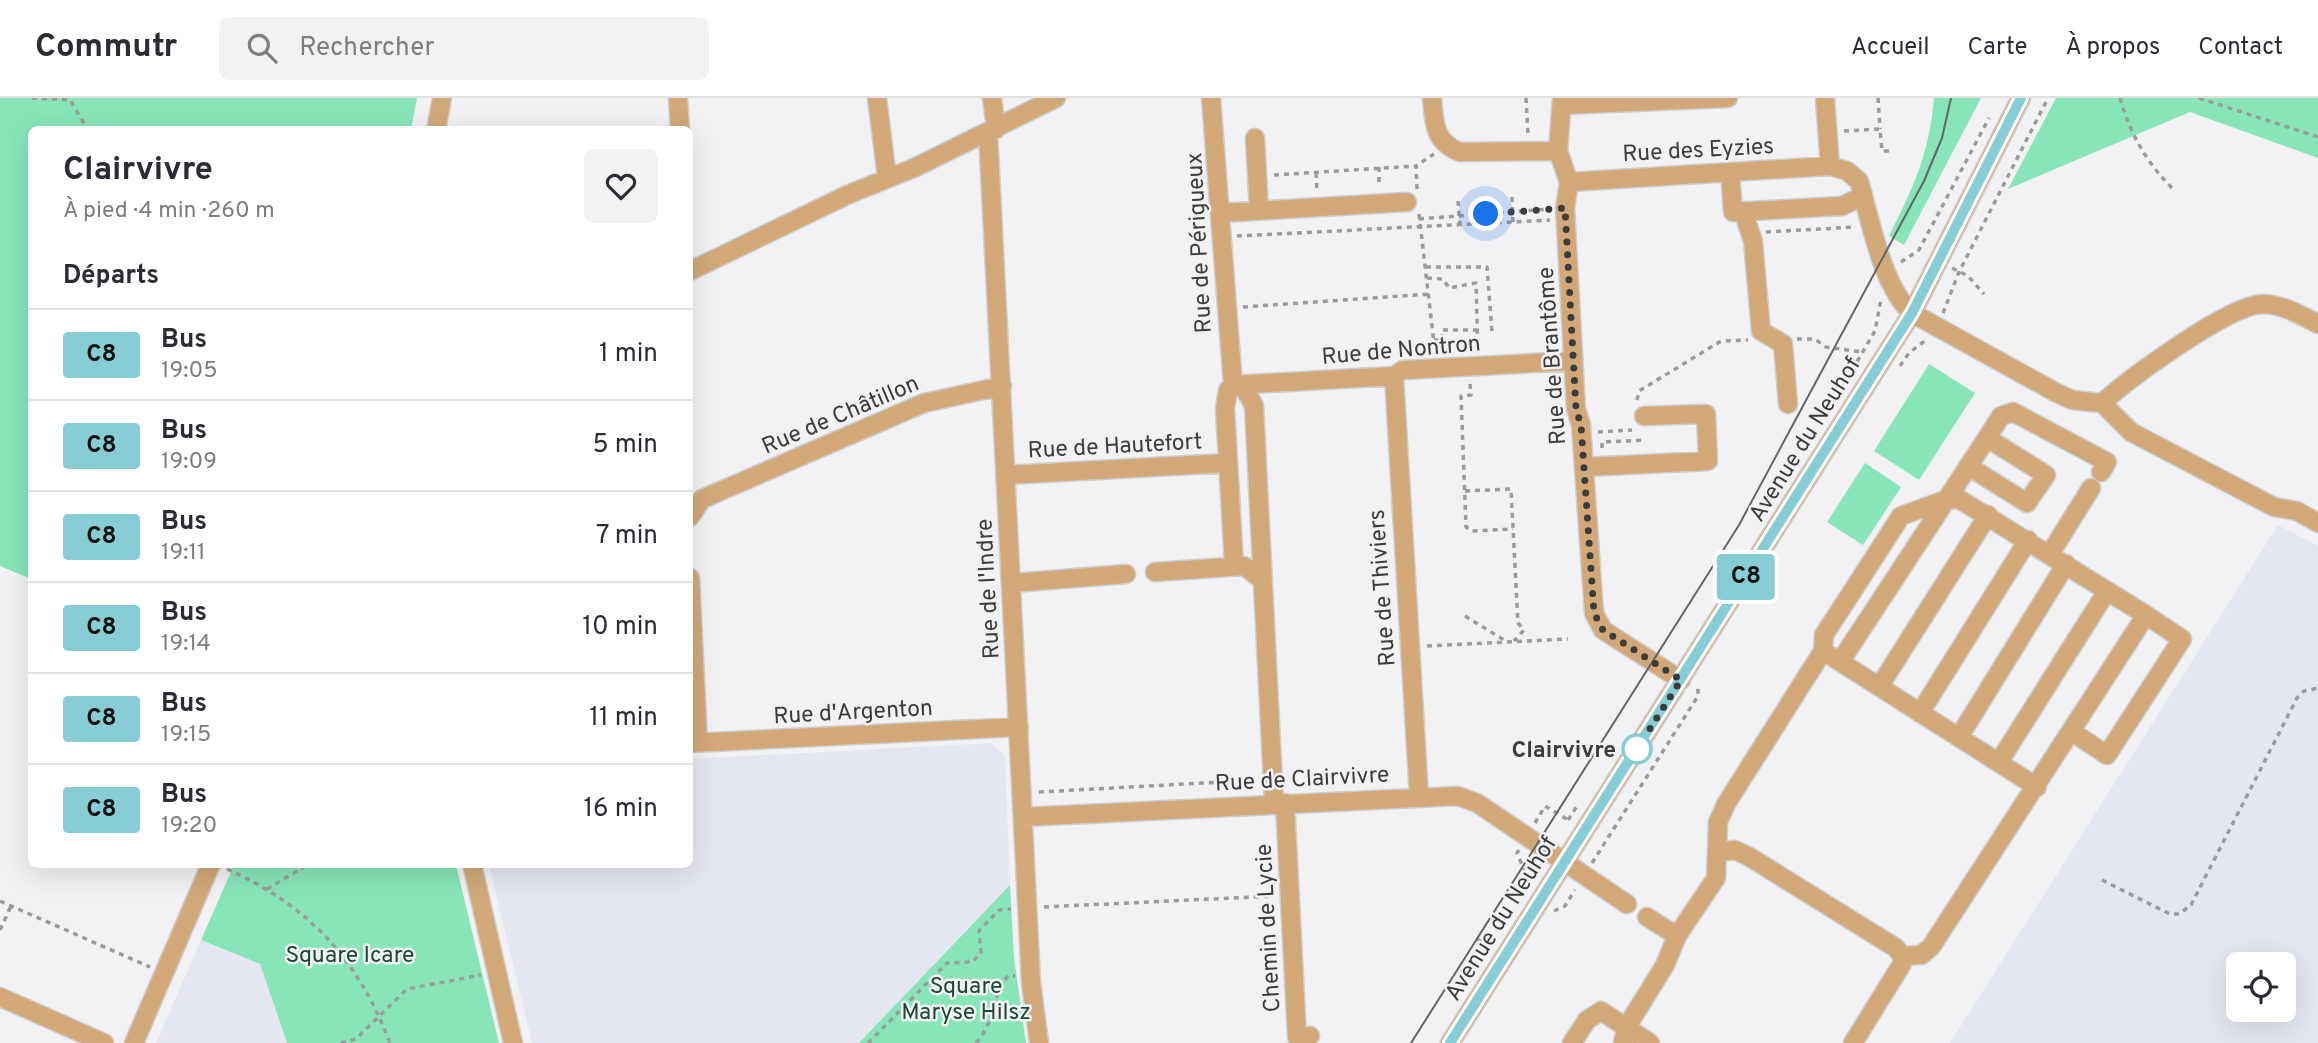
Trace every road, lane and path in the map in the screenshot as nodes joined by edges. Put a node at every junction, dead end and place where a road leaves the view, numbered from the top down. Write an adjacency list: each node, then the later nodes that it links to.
1 (32, 98): 19 (path)
2 (443, 98): 20 (street)
3 (678, 98): 21 (street)
4 (877, 98): 35 (street)
5 (992, 98): 23 (street, Rue de l'Indre)
6 (1056, 98): 23 (street)
7 (1212, 98): 47 (street, Rue de Périgueux)
8 (1432, 98): 27 (street)
9 (1526, 98): 28 (path)
10 (1728, 98): 17 (street)
11 (1825, 98): 24 (street)
12 (1878, 98): 22 (path)
13 (2021, 98): 60 (street, Avenue du Neuhof)
14 (2048, 98): 61 (path)
15 (2120, 98): 37 (path)
16 (2199, 98): 25 (path)
17 (1562, 101): 29 (street)
18 (1994, 110): 54 (path)
19 (86, 126)
20 (437, 126)
21 (680, 126)
22 (1880, 129): 24 (path); 30 (path)
23 (992, 130): 35 (street); 73 (street, Rue de l'Indre)
24 (1828, 132): 32 (street)
25 (2318, 137)
26 (1255, 138): 34 (street)
27 (1449, 148): 28 (street); 31 (path)
28 (1528, 150): 29 (street)
29 (1558, 151): 36 (street, Rue de Brantôme)
30 (1889, 151)
31 (1416, 166): 34 (path); 40 (path)
32 (1830, 166): 33 (street, Rue des Eyzies); 38 (street)
33 (1730, 172): 36 (street, Rue des Eyzies); 44 (street)
34 (1257, 177): 43 (street)
35 (887, 178): 55 (street)
36 (1569, 182): 42 (street, Rue de Brantôme)
37 (2172, 188)
38 (1863, 196): 44 (street); 60 (street)
39 (1512, 197): 45 (path)
40 (1414, 200): 43 (street); 48 (path)
41 (1458, 201): 46 (path)
42 (1565, 208): 45 (path); 49 (path); 68 (street, Rue de Brantôme)
43 (1259, 211): 47 (street)
44 (1743, 211): 53 (street)
45 (1513, 212): 46 (path); 49 (path)
46 (1459, 216): 48 (path); 50 (path)
47 (1220, 219): 52 (path); 59 (street, Rue de Périgueux)
48 (1419, 219): 52 (path)
49 (1513, 223): 50 (path)
50 (1460, 226): 52 (path)
51 (1861, 226): 53 (path)
52 (1420, 229): 56 (path)
53 (1751, 233): 66 (street)
54 (1919, 250)
55 (693, 265)
56 (1426, 267): 57 (path); 64 (path)
57 (1426, 278): 58 (path); 63 (path)
58 (1430, 294): 59 (path); 65 (path)
59 (1226, 308): 72 (street, Rue de Périgueux)
60 (1912, 313): 74 (street); 111 (street, Avenue du Neuhof)
61 (1940, 317)
62 (2318, 324): 74 (street)
63 (1477, 330): 65 (path); 69 (path)
64 (1492, 331)
65 (1434, 340): 70 (path)
66 (1775, 340): 67 (path); 75 (street); 76 (path)
67 (1862, 352)
68 (1573, 360): 69 (street, Rue de Nontron); 77 (street, Rue de Brantôme)
69 (1474, 367): 70 (street, Rue de Nontron); 88 (path)
70 (1436, 368): 71 (street, Rue de Nontron)
71 (1394, 376): 72 (street, Rue de Nontron); 108 (street, Rue de Thiviers)
72 (1233, 385): 80 (street, Rue de Périgueux); 100 (street)
73 (1002, 386): 86 (street, Rue de l'Indre); 90 (street, Rue de Châtillon)
74 (2102, 403): 92 (street)
75 (1788, 404)
76 (1640, 418): 77 (path); 79 (path); 81 (street)
77 (1581, 425): 84 (street, Rue de Brantôme)
78 (1987, 438): 83 (street); 83 (street); 85 (street)
79 (1646, 440): 81 (path); 82 (path)
80 (1227, 463): 86 (street, Rue de Hautefort); 97 (street, Rue de Périgueux)
81 (1647, 464): 82 (street)
82 (1603, 466): 84 (street)
83 (1968, 466): 89 (street)
84 (1584, 467): 111 (street, Rue de Brantôme)
85 (2101, 472)
86 (1006, 475): 101 (street, Rue de l'Indre)
87 (2091, 488): 95 (street)
88 (1465, 491): 93 (path); 93 (path)
89 (1945, 500): 91 (street); 109 (street); 110 (street)
90 (696, 502)
91 (1988, 514): 94 (street); 112 (street)
92 (2318, 523)
93 (1513, 529): 106 (path)
94 (2028, 540): 95 (street); 115 (street)
95 (2050, 554): 96 (street)
96 (2066, 564): 102 (street); 118 (street)
97 (1234, 565): 98 (street); 100 (street)
98 (1155, 572)
99 (1126, 574): 101 (street)
100 (1261, 578): 123 (street)
101 (1012, 583): 116 (street, Rue de l'Indre)
102 (2107, 591): 103 (street); 120 (street)
103 (2146, 615): 117 (street); 117 (street)
104 (1465, 617): 107 (path)
105 (1568, 639): 106 (path)
106 (1514, 640): 107 (path)
107 (1506, 641): 108 (path)
108 (1410, 648): 122 (street, Rue de Thiviers)
109 (1823, 651): 110 (street); 125 (street)
110 (1840, 662): 112 (street)
111 (1681, 680): 127 (street, Avenue du Neuhof)
112 (1880, 687): 115 (street)
113 (2318, 688): 132 (path)
114 (693, 702): 119 (street)
115 (1920, 713): 118 (street)
116 (1019, 727): 119 (street, Rue d'Argenton); 124 (street, Rue de l'Indre)
117 (2072, 732): 121 (street)
118 (1959, 737): 120 (street)
119 (694, 743)
120 (1999, 762): 121 (street)
121 (2037, 787): 143 (street)
122 (1419, 797): 123 (street, Rue de Clairvivre); 127 (street, Rue de Clairvivre)
123 (1279, 803): 124 (street, Rue de Clairvivre); 135 (street, Chemin de Lycie)
124 (1023, 817): 139 (street, Rue de l'Indre)
125 (1717, 852): 142 (street); 143 (street)
126 (1517, 853): 133 (path)
127 (1564, 863): 137 (street, Rue de Clairvivre); 159 (street, Avenue du Neuhof)
128 (211, 868): 145 (street)
129 (222, 868): 134 (path)
130 (302, 868): 134 (path)
131 (472, 868): 144 (street)
132 (2102, 880)
133 (1526, 887)
134 (267, 889): 148 (path)
135 (1290, 895): 139 (path); 149 (street, Chemin de Lycie)
136 (0, 901): 138 (path)
137 (1627, 904)
138 (11, 906): 141 (path); 145 (path)
139 (1027, 908): 146 (street, Rue de l'Indre); 156 (path)
140 (1647, 917): 142 (street)
141 (0, 930)
142 (1677, 936): 150 (street)
143 (1902, 956): 162 (street)
144 (498, 972): 148 (path); 155 (street)
145 (164, 973): 152 (street)
146 (1031, 975): 157 (path); 158 (street, Rue de l'Indre)
147 (0, 997): 151 (street)
148 (380, 1016): 153 (path); 154 (path)
149 (1310, 1036)
150 (1625, 1036): 160 (street); 161 (street)
151 (104, 1043)
152 (134, 1043)
153 (341, 1043)
154 (390, 1043)
155 (513, 1043)
156 (868, 1043)
157 (976, 1043)
158 (1039, 1043)
159 (1450, 1043)
160 (1572, 1043)
161 (1650, 1043)
162 (1853, 1043)

